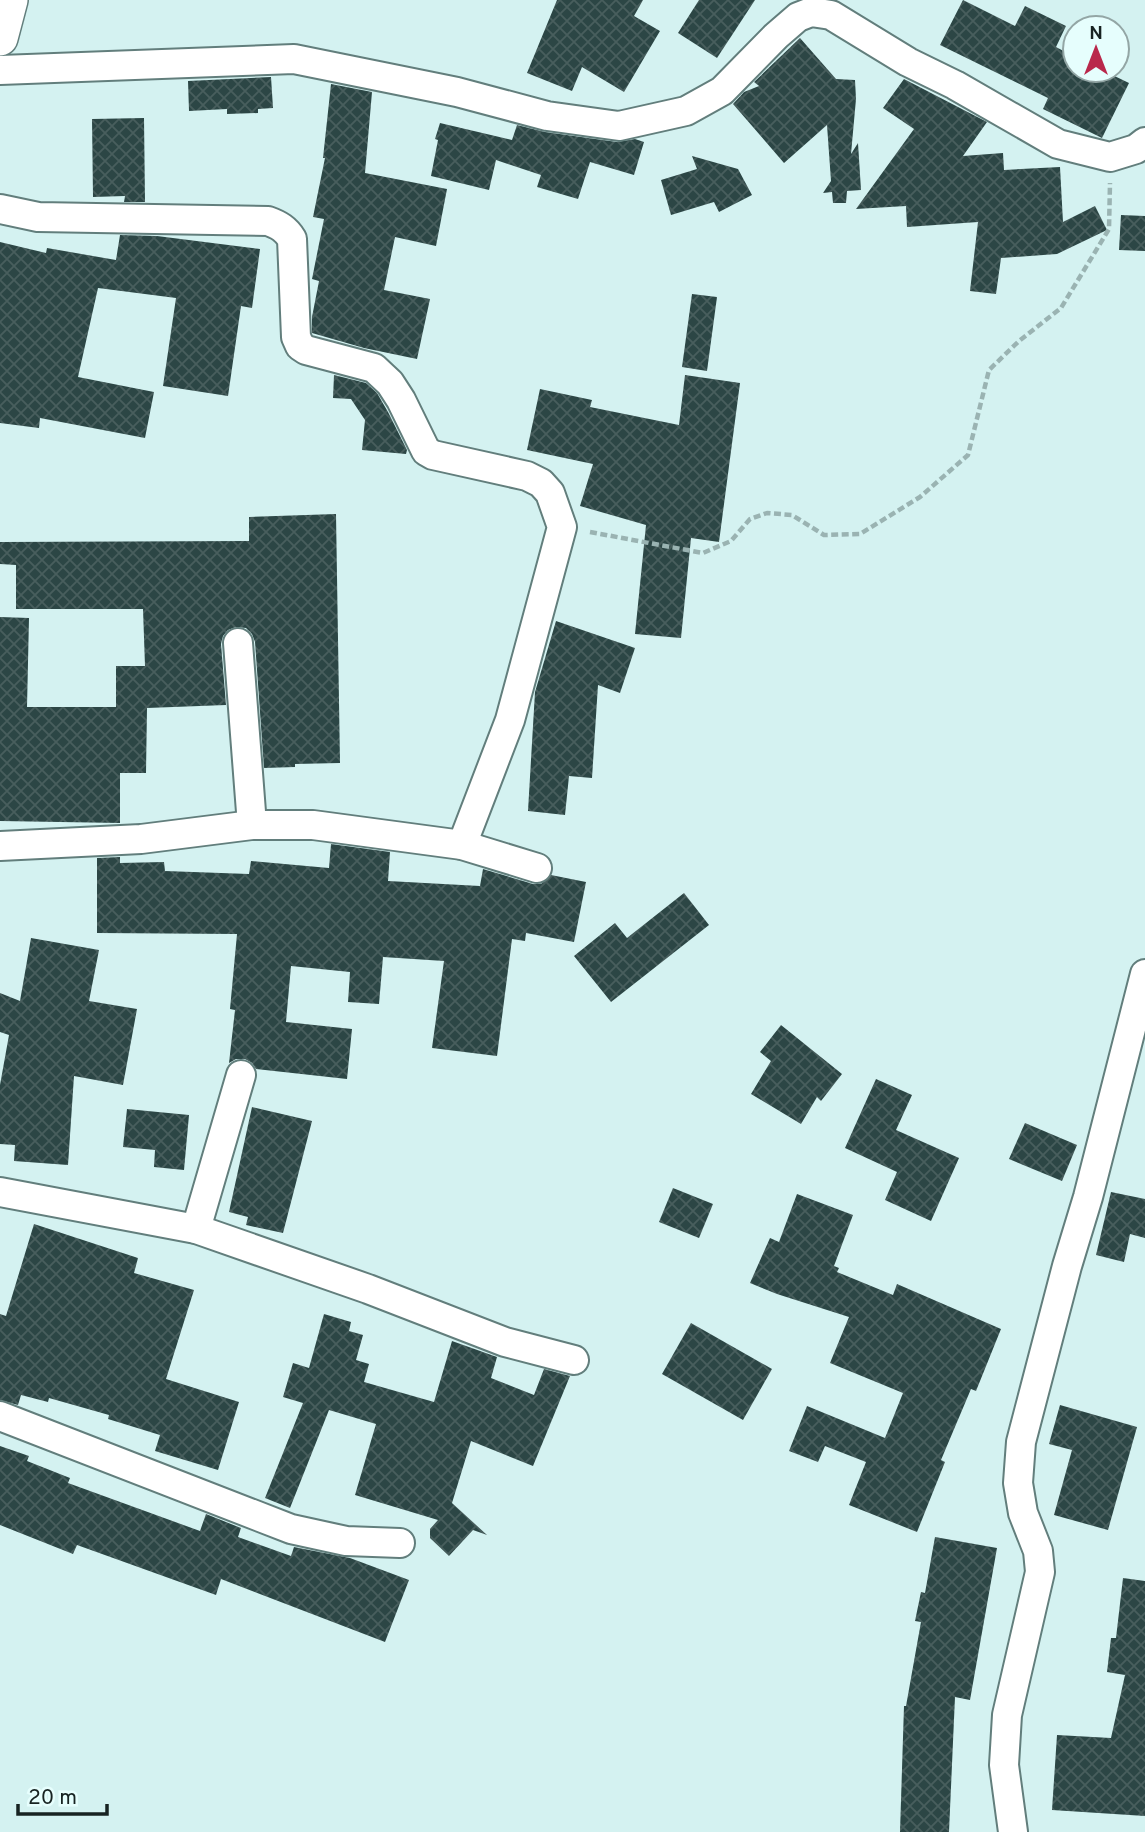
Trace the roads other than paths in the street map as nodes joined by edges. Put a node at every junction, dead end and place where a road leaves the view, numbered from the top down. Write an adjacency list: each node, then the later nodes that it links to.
1 (10, 0): 2 (street)
2 (0, 37)
3 (0, 70): 4 (street)
4 (1145, 142)
5 (0, 209): 8 (street)
6 (238, 643): 7 (street)
7 (252, 825): 8 (street); 9 (street)
8 (463, 845): 10 (street)
9 (0, 846)
10 (537, 868)
11 (1145, 974): 18 (street)
12 (241, 1075): 14 (street)
13 (0, 1192): 14 (street)
14 (196, 1229): 15 (street)
15 (574, 1360)
16 (0, 1416): 17 (street)
17 (400, 1543)
18 (1013, 1832)

